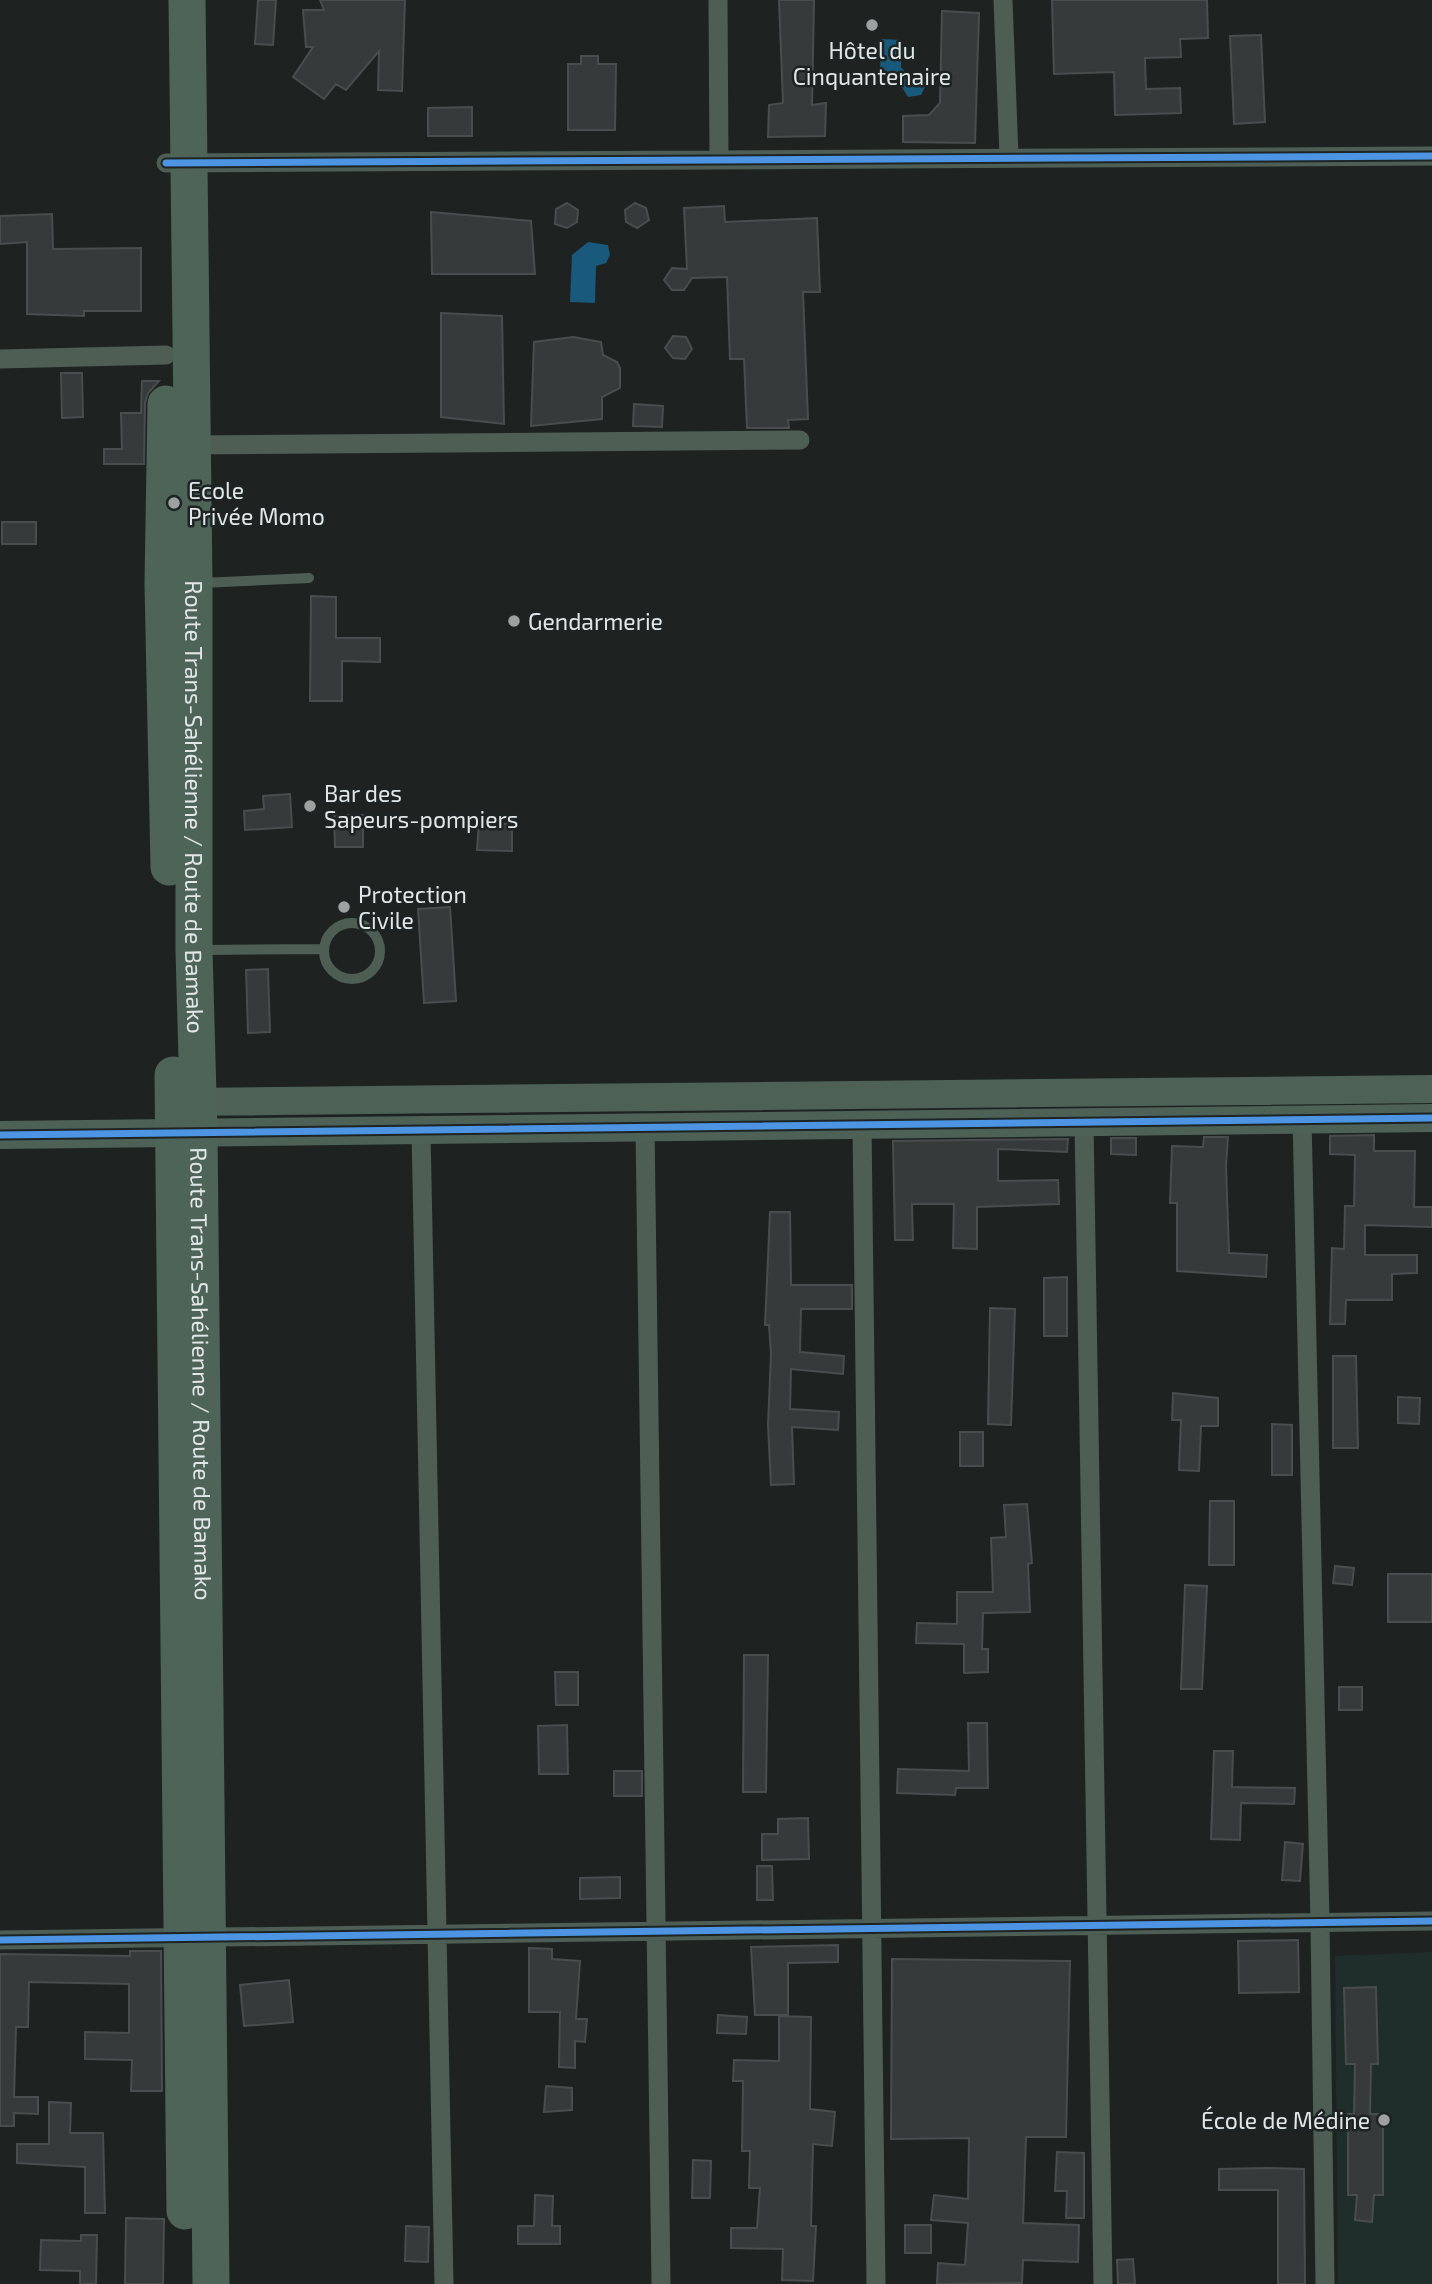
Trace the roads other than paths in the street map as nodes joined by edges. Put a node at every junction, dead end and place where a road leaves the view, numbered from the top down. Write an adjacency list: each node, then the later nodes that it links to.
1 (166, 0): 8 (highway, Route Trans-Sahélienne / Route de Bamako)
2 (187, 0): 8 (highway, Route Trans-Sahélienne / Route de Bamako)
3 (718, 0): 7 (street)
4 (1003, 0): 5 (street)
5 (1009, 156): 6 (street); 7 (street)
6 (1432, 156)
7 (719, 159): 8 (street)
8 (176, 162): 9 (highway, Route Trans-Sahélienne / Route de Bamako); 12 (highway, Route Trans-Sahélienne / Route de Bamako)
9 (166, 355): 10 (street); 14 (highway, Route Trans-Sahélienne / Route de Bamako)
10 (0, 359)
11 (800, 440): 12 (street)
12 (191, 445): 14 (highway, Route Trans-Sahélienne / Route de Bamako)
13 (309, 578): 14 (lane)
14 (179, 584): 16 (highway, Route Trans-Sahélienne / Route de Bamako); 18 (highway, Route Trans-Sahélienne / Route de Bamako)
15 (324, 949): 15 (lane); 16 (lane)
16 (188, 950): 18 (highway, Route Trans-Sahélienne / Route de Bamako)
17 (1432, 1089): 18 (street)
18 (186, 1118): 24 (street); 25 (street); 32 (highway, Route Trans-Sahélienne / Route de Bamako)
19 (1302, 1118): 20 (street); 21 (street); 27 (street)
20 (1432, 1118)
21 (1084, 1122): 22 (street); 28 (street)
22 (862, 1124): 23 (street); 29 (street)
23 (645, 1127): 24 (street); 30 (street)
24 (421, 1130): 31 (street)
25 (0, 1135)
26 (1432, 1921): 27 (street)
27 (1320, 1923): 28 (street); 40 (street)
28 (1099, 1926): 29 (street); 39 (street)
29 (872, 1929): 30 (street); 38 (street)
30 (654, 1932): 31 (street); 37 (street)
31 (438, 1934): 32 (street); 36 (street)
32 (196, 1938): 33 (street); 34 (highway, Route Trans-Sahélienne / Route de Bamako); 35 (highway, Route Trans-Sahélienne / Route de Bamako)
33 (0, 1940)
34 (186, 2284)
35 (212, 2284)
36 (444, 2284)
37 (662, 2284)
38 (876, 2284)
39 (1103, 2284)
40 (1325, 2284)

